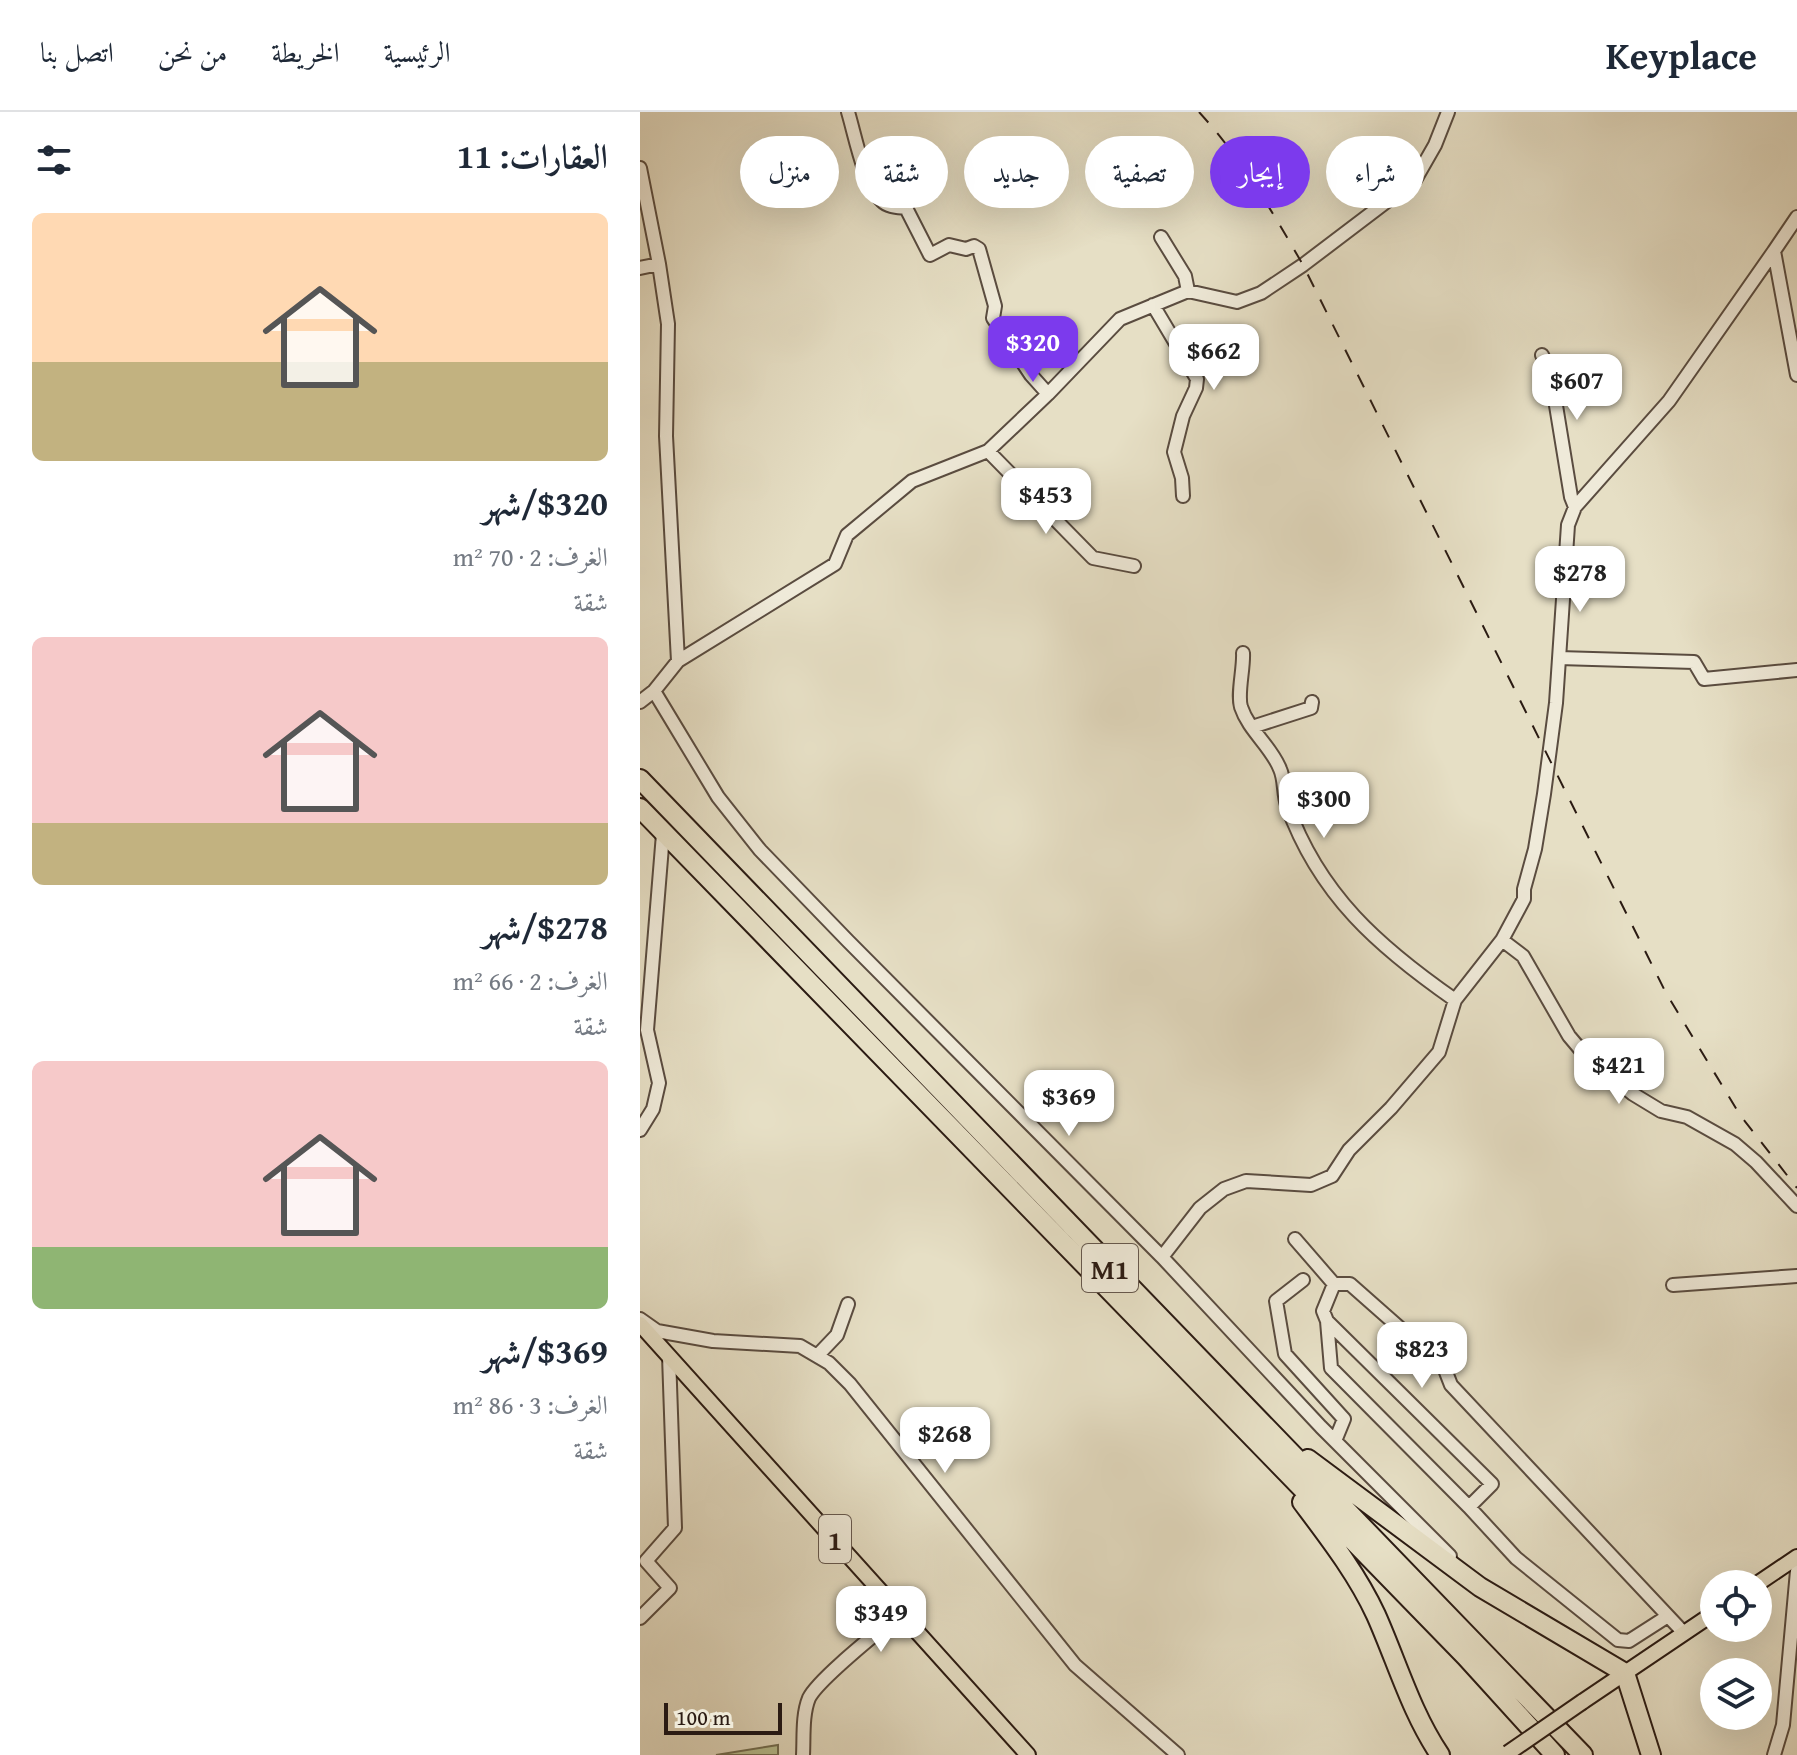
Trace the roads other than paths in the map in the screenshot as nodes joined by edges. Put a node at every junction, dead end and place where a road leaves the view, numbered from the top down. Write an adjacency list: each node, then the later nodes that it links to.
1 (848, 112): 13 (street)
2 (1448, 112): 9 (street)
3 (640, 168): 7 (street)
4 (1797, 217): 6 (street)
5 (1161, 237): 9 (street)
6 (1774, 251): 12 (street); 16 (street)
7 (659, 264): 8 (street); 20 (street)
8 (640, 268)
9 (1188, 291): 10 (street)
10 (1153, 305): 13 (street); 15 (street)
11 (1542, 355): 16 (street)
12 (1797, 375)
13 (1048, 394): 14 (street)
14 (988, 451): 17 (street); 20 (street)
15 (1183, 496)
16 (1575, 507): 19 (street)
17 (1134, 566)
18 (1243, 653): 25 (street)
19 (1559, 658): 21 (street); 29 (street)
20 (678, 661): 22 (street)
21 (1797, 670)
22 (654, 691): 23 (street); 34 (street)
23 (640, 702)
24 (1312, 702): 25 (street)
25 (1252, 727): 30 (street)
26 (640, 779): 44 (highway, M1)
27 (640, 808): 28 (highway, M1)
28 (663, 834): 31 (street); 46 (highway, M1)
29 (1502, 940): 30 (street); 32 (street)
30 (1455, 1000): 34 (street)
31 (640, 1130)
32 (1797, 1206)
33 (1295, 1239): 37 (street)
34 (1162, 1257): 45 (street)
35 (1797, 1276): 38 (street)
36 (1303, 1280): 45 (street)
37 (1334, 1284): 41 (street); 54 (street)
38 (1673, 1285)
39 (848, 1304): 43 (street)
40 (640, 1321): 42 (main road, 1); 43 (street)
41 (1327, 1321): 47 (street); 47 (street)
42 (669, 1356): 49 (street); 53 (main road, 1)
43 (817, 1356): 62 (street)
44 (1261, 1425): 52 (highway); 65 (highway, M1)
45 (1335, 1441): 52 (street)
46 (1265, 1451): 63 (highway); 64 (highway, M1)
47 (1469, 1507): 54 (street)
48 (1797, 1557): 50 (main road)
49 (642, 1561): 55 (street)
50 (1772, 1574)
51 (1796, 1575): 67 (street)
52 (1480, 1587): 58 (highway)
53 (902, 1612): 60 (street); 61 (main road, 1)
54 (1668, 1616): 57 (street)
55 (640, 1618)
56 (1700, 1622): 57 (main road)
57 (1684, 1633): 58 (main road)
58 (1625, 1673): 59 (main road, bridge); 66 (highway)
59 (1507, 1754)
60 (803, 1755)
61 (1028, 1755)
62 (1178, 1755)
63 (1440, 1755)
64 (1555, 1755)
65 (1583, 1755)
66 (1651, 1755)
67 (1774, 1755)

